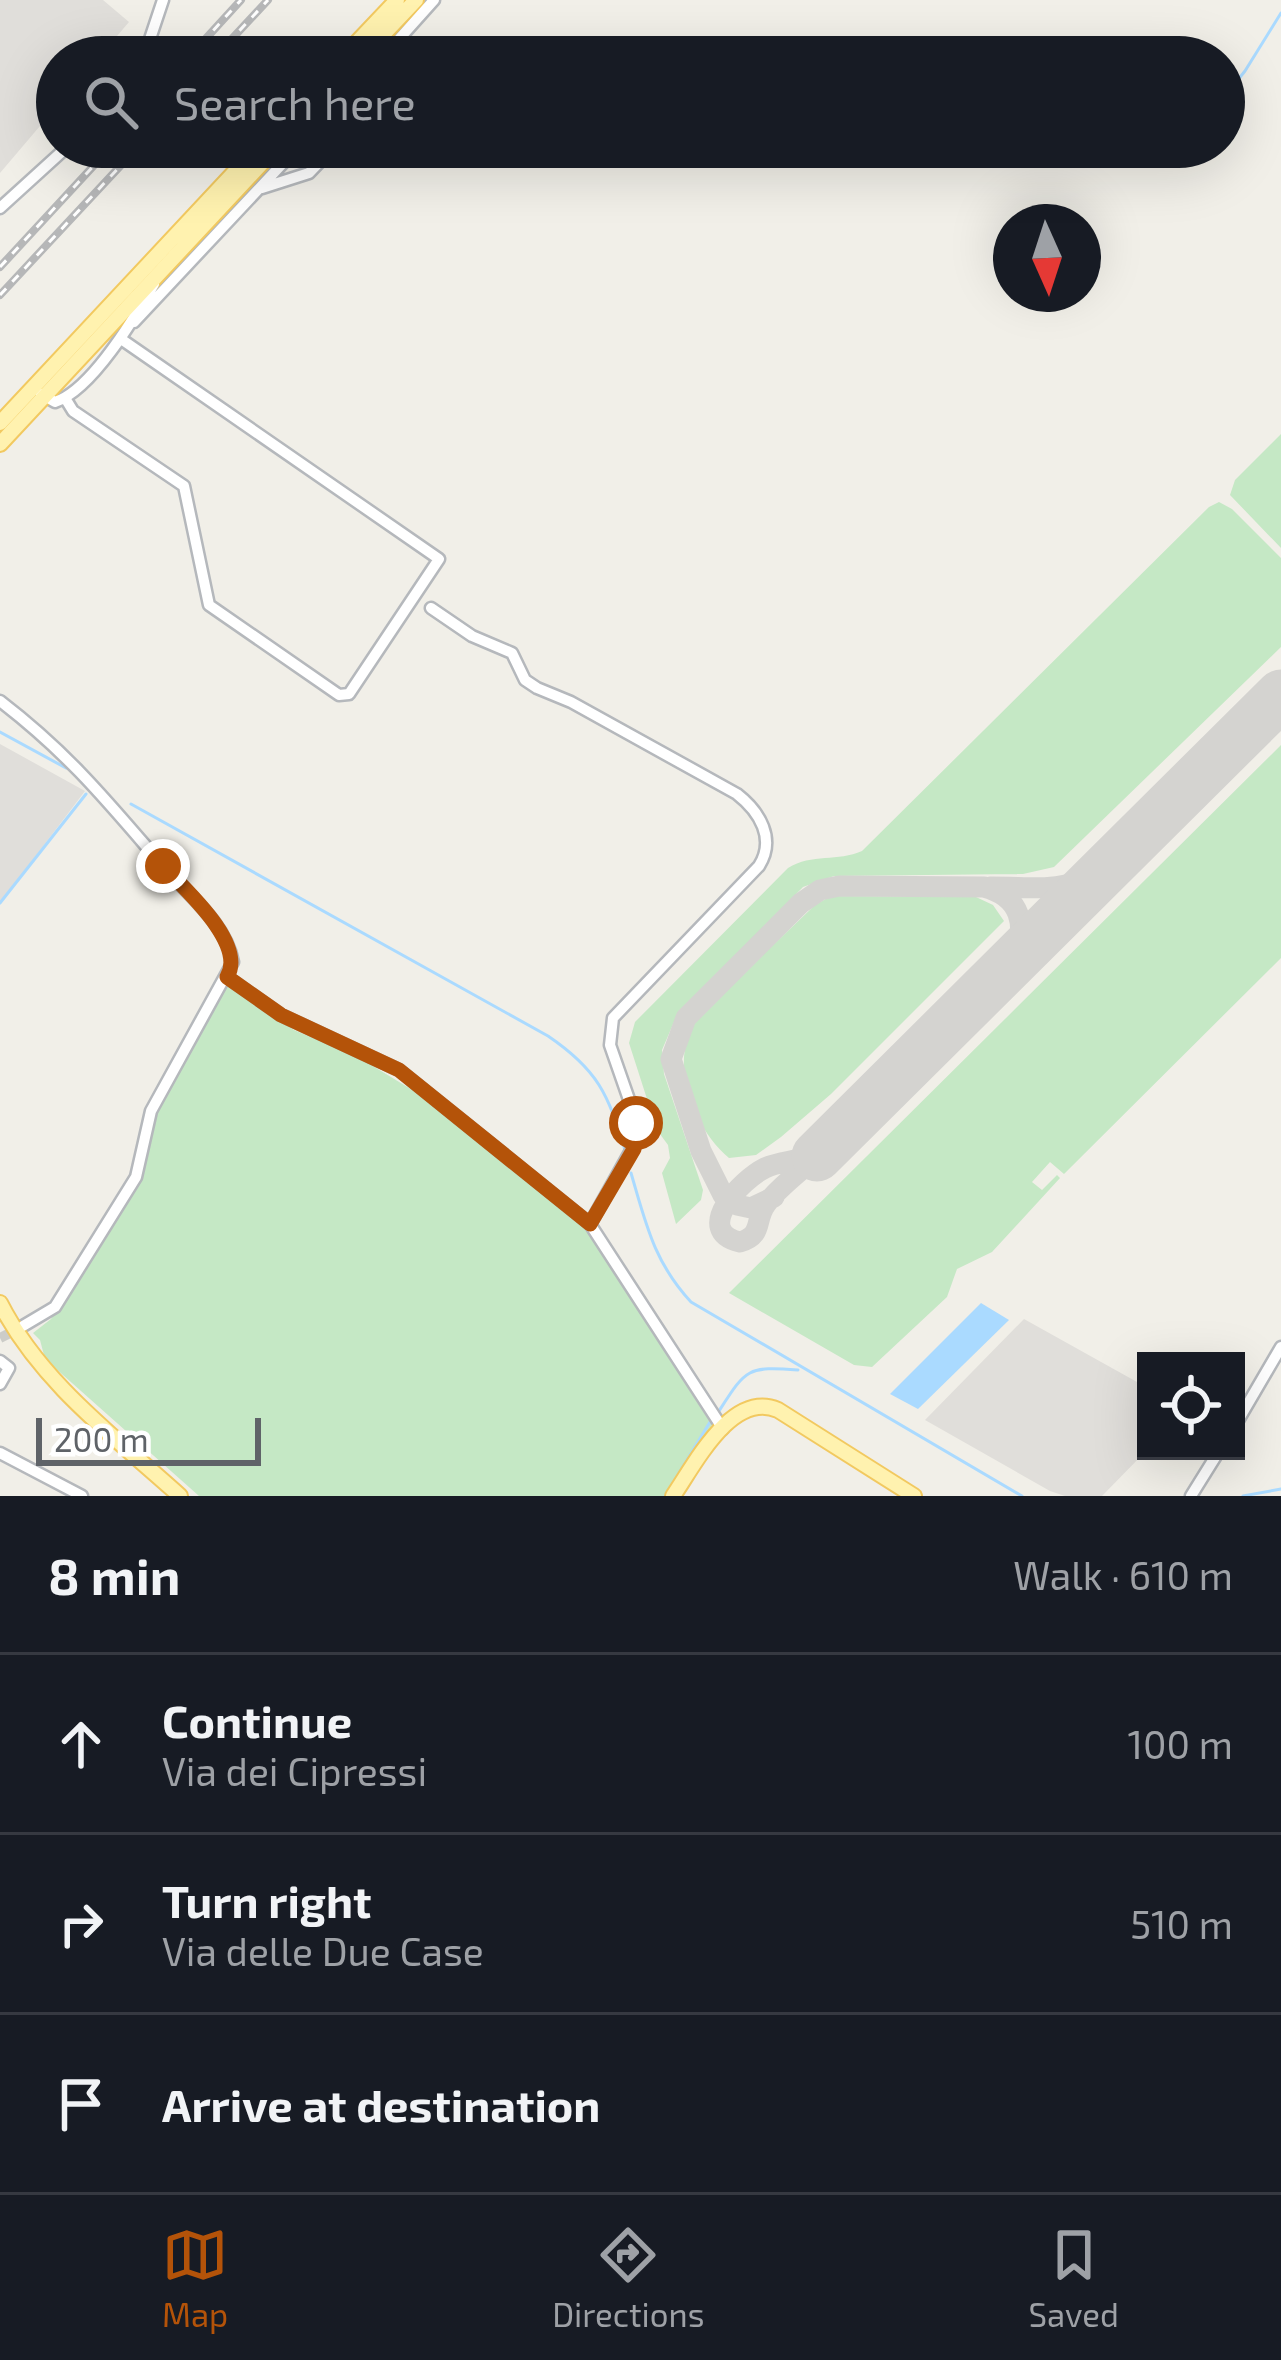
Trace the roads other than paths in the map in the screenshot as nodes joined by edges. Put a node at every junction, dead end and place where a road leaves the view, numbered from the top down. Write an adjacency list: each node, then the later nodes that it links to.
1 (164, 0): 5 (street)
2 (397, 0): 6 (main road)
3 (416, 0): 7 (main road)
4 (434, 0): 8 (street)
5 (151, 36)
6 (363, 36)
7 (382, 36)
8 (402, 36)
9 (44, 168): 15 (street)
10 (238, 168): 19 (main road)
11 (257, 168): 16 (main road)
12 (278, 168): 14 (street)
13 (314, 168): 14 (street)
14 (257, 190): 17 (street)
15 (0, 208)
16 (164, 268): 17 (street); 20 (main road)
17 (134, 322): 18 (street)
18 (121, 340): 21 (street); 21 (street)
19 (45, 374): 20 (street); 22 (main road)
20 (44, 398): 21 (street); 23 (main road)
21 (64, 398)
22 (0, 423)
23 (0, 444)
24 (431, 608): 27 (street)
25 (0, 701): 26 (street)
26 (227, 977): 27 (street); 29 (street)
27 (590, 1224): 34 (street)
28 (0, 1303): 38 (main road)
29 (23, 1326)
30 (1281, 1347): 33 (street)
31 (0, 1361): 32 (street)
32 (0, 1384)
33 (1245, 1409)
34 (724, 1430): 39 (main road); 40 (main road); 41 (main road)
35 (0, 1453): 37 (street)
36 (1213, 1460): 42 (street)
37 (82, 1496)
38 (180, 1496)
39 (674, 1496)
40 (901, 1496)
41 (914, 1496)
42 (1191, 1496)

